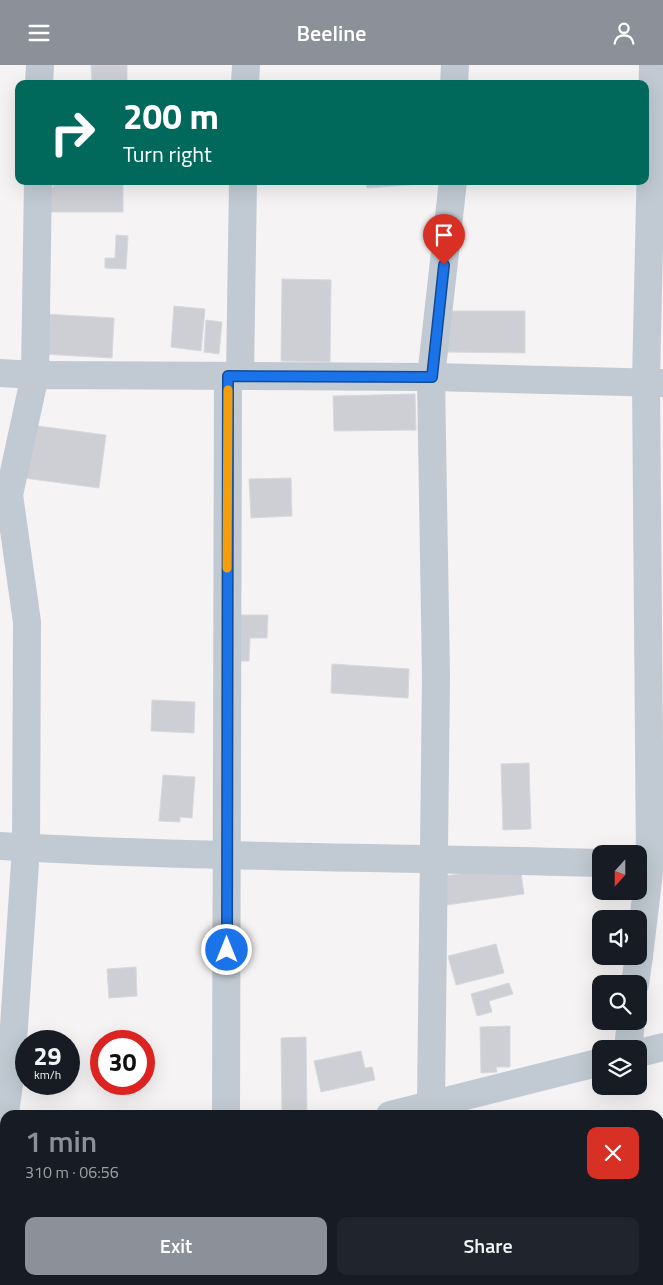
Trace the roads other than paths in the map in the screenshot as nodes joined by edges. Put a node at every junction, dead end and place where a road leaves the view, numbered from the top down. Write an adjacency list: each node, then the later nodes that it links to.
1 (40, 65): 5 (street)
2 (246, 65): 6 (street)
3 (455, 65): 7 (street)
4 (653, 65): 15 (street)
5 (39, 80)
6 (245, 80)
7 (454, 80)
8 (38, 185): 12 (street)
9 (243, 185): 13 (street)
10 (453, 185): 14 (street)
11 (0, 373): 12 (street)
12 (35, 375): 13 (street); 16 (street)
13 (234, 376): 14 (street); 17 (street)
14 (432, 377): 15 (street); 18 (street)
15 (654, 382): 20 (street)
16 (13, 847): 17 (street); 26 (street)
17 (227, 857): 18 (street); 27 (street)
18 (436, 858): 19 (street); 25 (street)
19 (592, 863)
20 (650, 864): 21 (street)
21 (644, 910)
22 (663, 1047): 23 (street)
23 (647, 1051)
24 (592, 1064): 25 (street)
25 (431, 1105): 28 (street)
26 (5, 1110)
27 (226, 1110)
28 (410, 1110)

